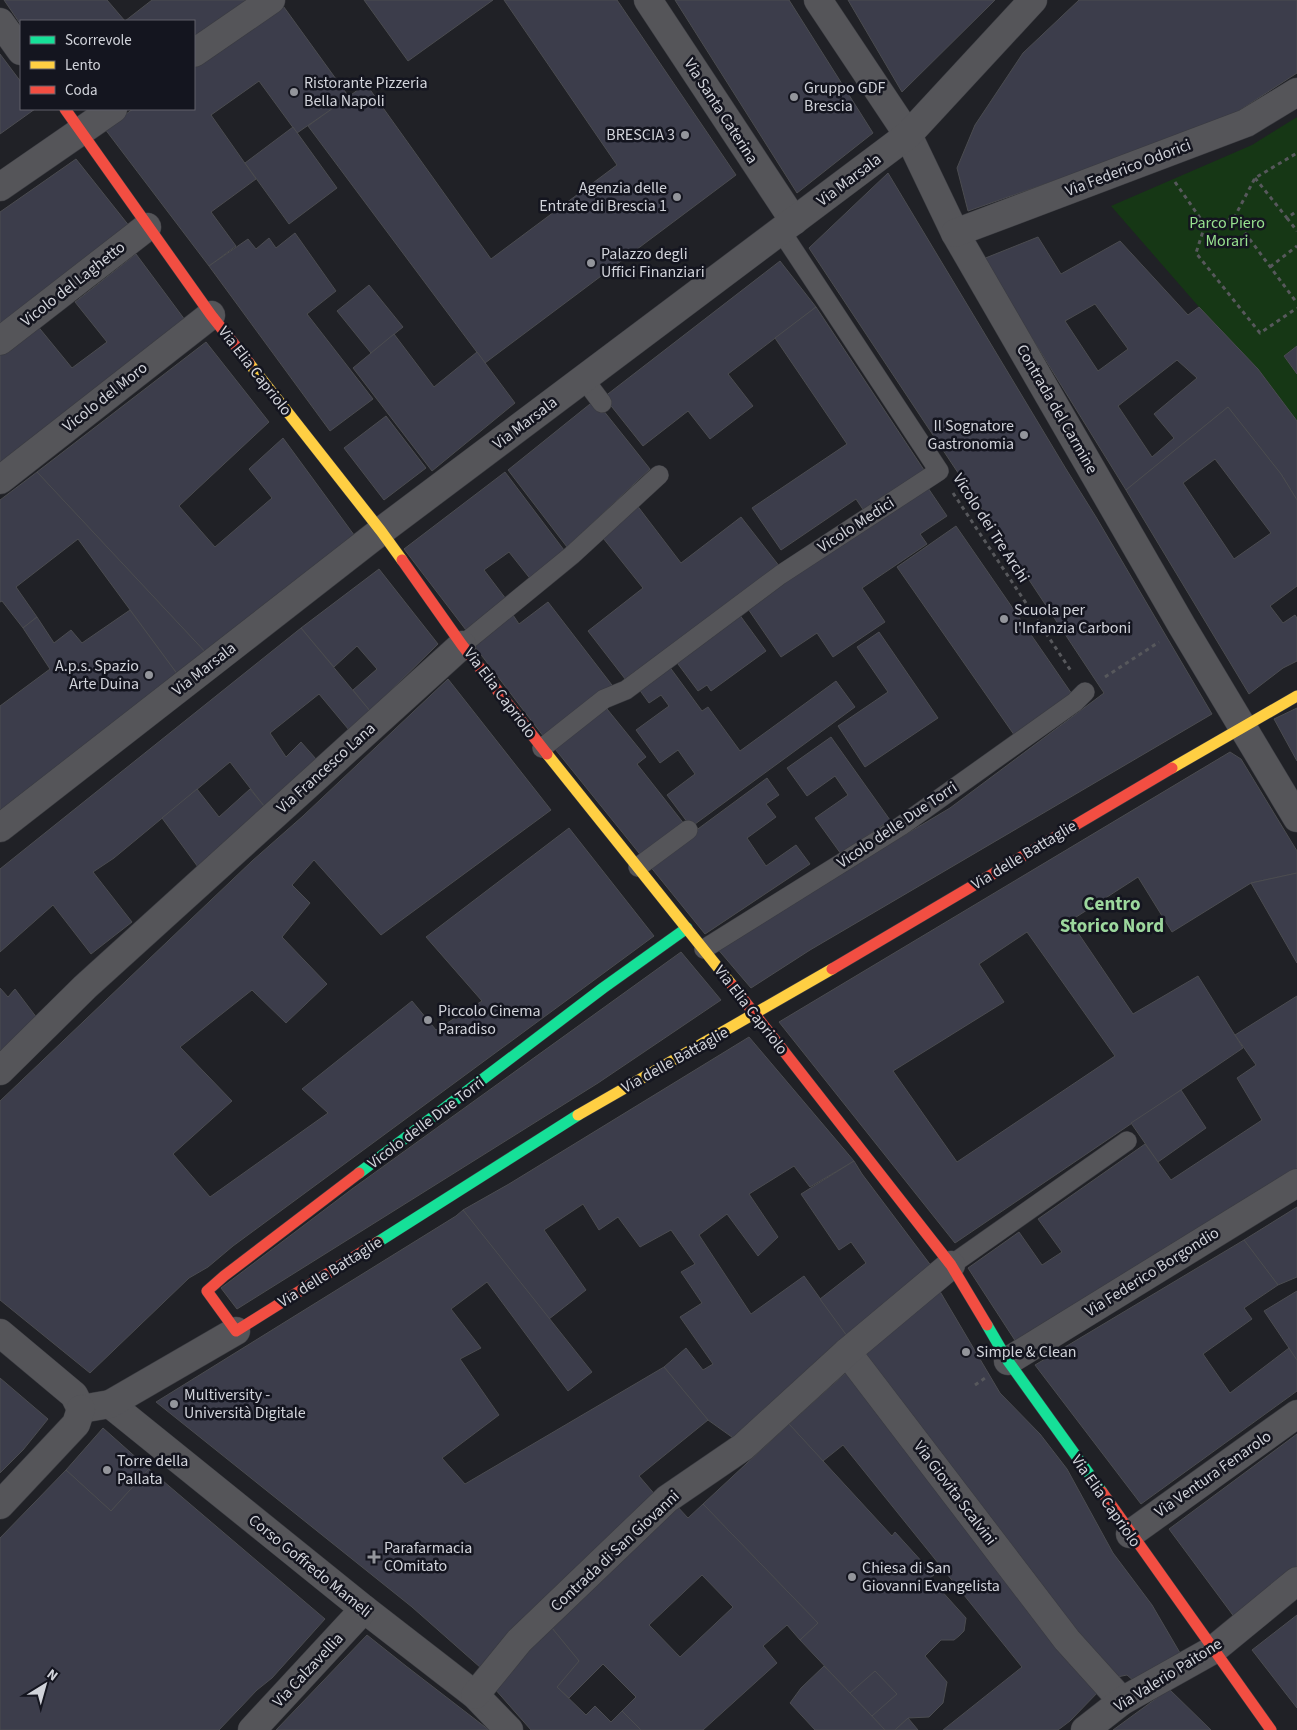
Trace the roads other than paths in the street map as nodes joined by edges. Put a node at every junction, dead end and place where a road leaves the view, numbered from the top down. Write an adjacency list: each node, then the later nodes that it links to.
1 (271, 0): 7 (street)
2 (648, 0): 14 (street, Via Santa Caterina)
3 (818, 0): 12 (street, Contrada del Carmine)
4 (1033, 0): 12 (street, Via Marsala)
5 (0, 22): 6 (street)
6 (20, 49)
7 (195, 52)
8 (1297, 92): 16 (street, Via Federico Odorici)
9 (66, 110): 11 (street, Via Elia Capriolo)
10 (113, 110): 11 (street)
11 (82, 131): 13 (street); 15 (street, Via Elia Capriolo)
12 (908, 135): 14 (street, Via Marsala); 16 (street, Contrada del Carmine)
13 (0, 187)
14 (788, 226): 19 (street, Via Marsala); 28 (lane, Vicolo Medici)
15 (147, 227): 17 (street, Via Elia Capriolo); 18 (street, Vicolo del Laghetto)
16 (955, 233): 27 (street, Contrada del Carmine)
17 (211, 315): 22 (street, Vicolo del Moro); 23 (street, Via Elia Capriolo)
18 (0, 341)
19 (584, 379): 20 (lane); 23 (street, Via Marsala)
20 (602, 403)
21 (659, 475): 24 (lane, Via Francesco Lana)
22 (0, 480)
23 (381, 531): 24 (street, Via Elia Capriolo); 30 (street, Via Marsala)
24 (462, 644): 28 (street, Via Elia Capriolo); 36 (street, Via Francesco Lana)
25 (1084, 692): 34 (lane, Vicolo delle Due Torri)
26 (1297, 696): 27 (street, Via delle Battaglie)
27 (1242, 727): 29 (street, Contrada del Carmine); 35 (street, Via delle Battaglie)
28 (542, 748): 32 (street, Via Elia Capriolo)
29 (1297, 818)
30 (0, 828)
31 (688, 830): 32 (lane)
32 (638, 867): 33 (street, Via Elia Capriolo)
33 (687, 928): 34 (street, Via Elia Capriolo); 40 (street, Vicolo delle Due Torri)
34 (704, 949): 35 (street, Via Elia Capriolo)
35 (754, 1015): 39 (street, Via Elia Capriolo); 40 (street, Via delle Battaglie)
36 (0, 1071)
37 (1127, 1141): 39 (lane)
38 (1297, 1183): 43 (street, Via Federico Borgondio)
39 (951, 1265): 42 (street, Contrada di San Giovanni); 43 (street, Via Elia Capriolo)
40 (236, 1331): 44 (street, Via delle Battaglie)
41 (0, 1333): 45 (street)
42 (847, 1352): 52 (street, Contrada di San Giovanni); 53 (street, Via Giovita Scalvini)
43 (1008, 1361): 48 (street, Via Elia Capriolo)
44 (110, 1404): 45 (street, Via delle Battaglie); 50 (street, Corso Goffredo Mameli)
45 (81, 1409): 47 (street)
46 (1297, 1414): 48 (street, Via Ventura Fenarolo)
47 (0, 1505)
48 (1130, 1534): 51 (street, Via Elia Capriolo)
49 (1297, 1581): 51 (street, Via Valerio Paitone)
50 (364, 1609): 52 (street, Corso Goffredo Mameli); 54 (street, Via Calzavellia)
51 (1213, 1650): 53 (street, Via Valerio Paitone); 57 (street, Via Elia Capriolo)
52 (475, 1695): 55 (street, Corso Goffredo Mameli)
53 (1122, 1701): 56 (street, Via Valerio Paitone)
54 (252, 1730)
55 (509, 1730)
56 (1085, 1730)
57 (1271, 1730)

